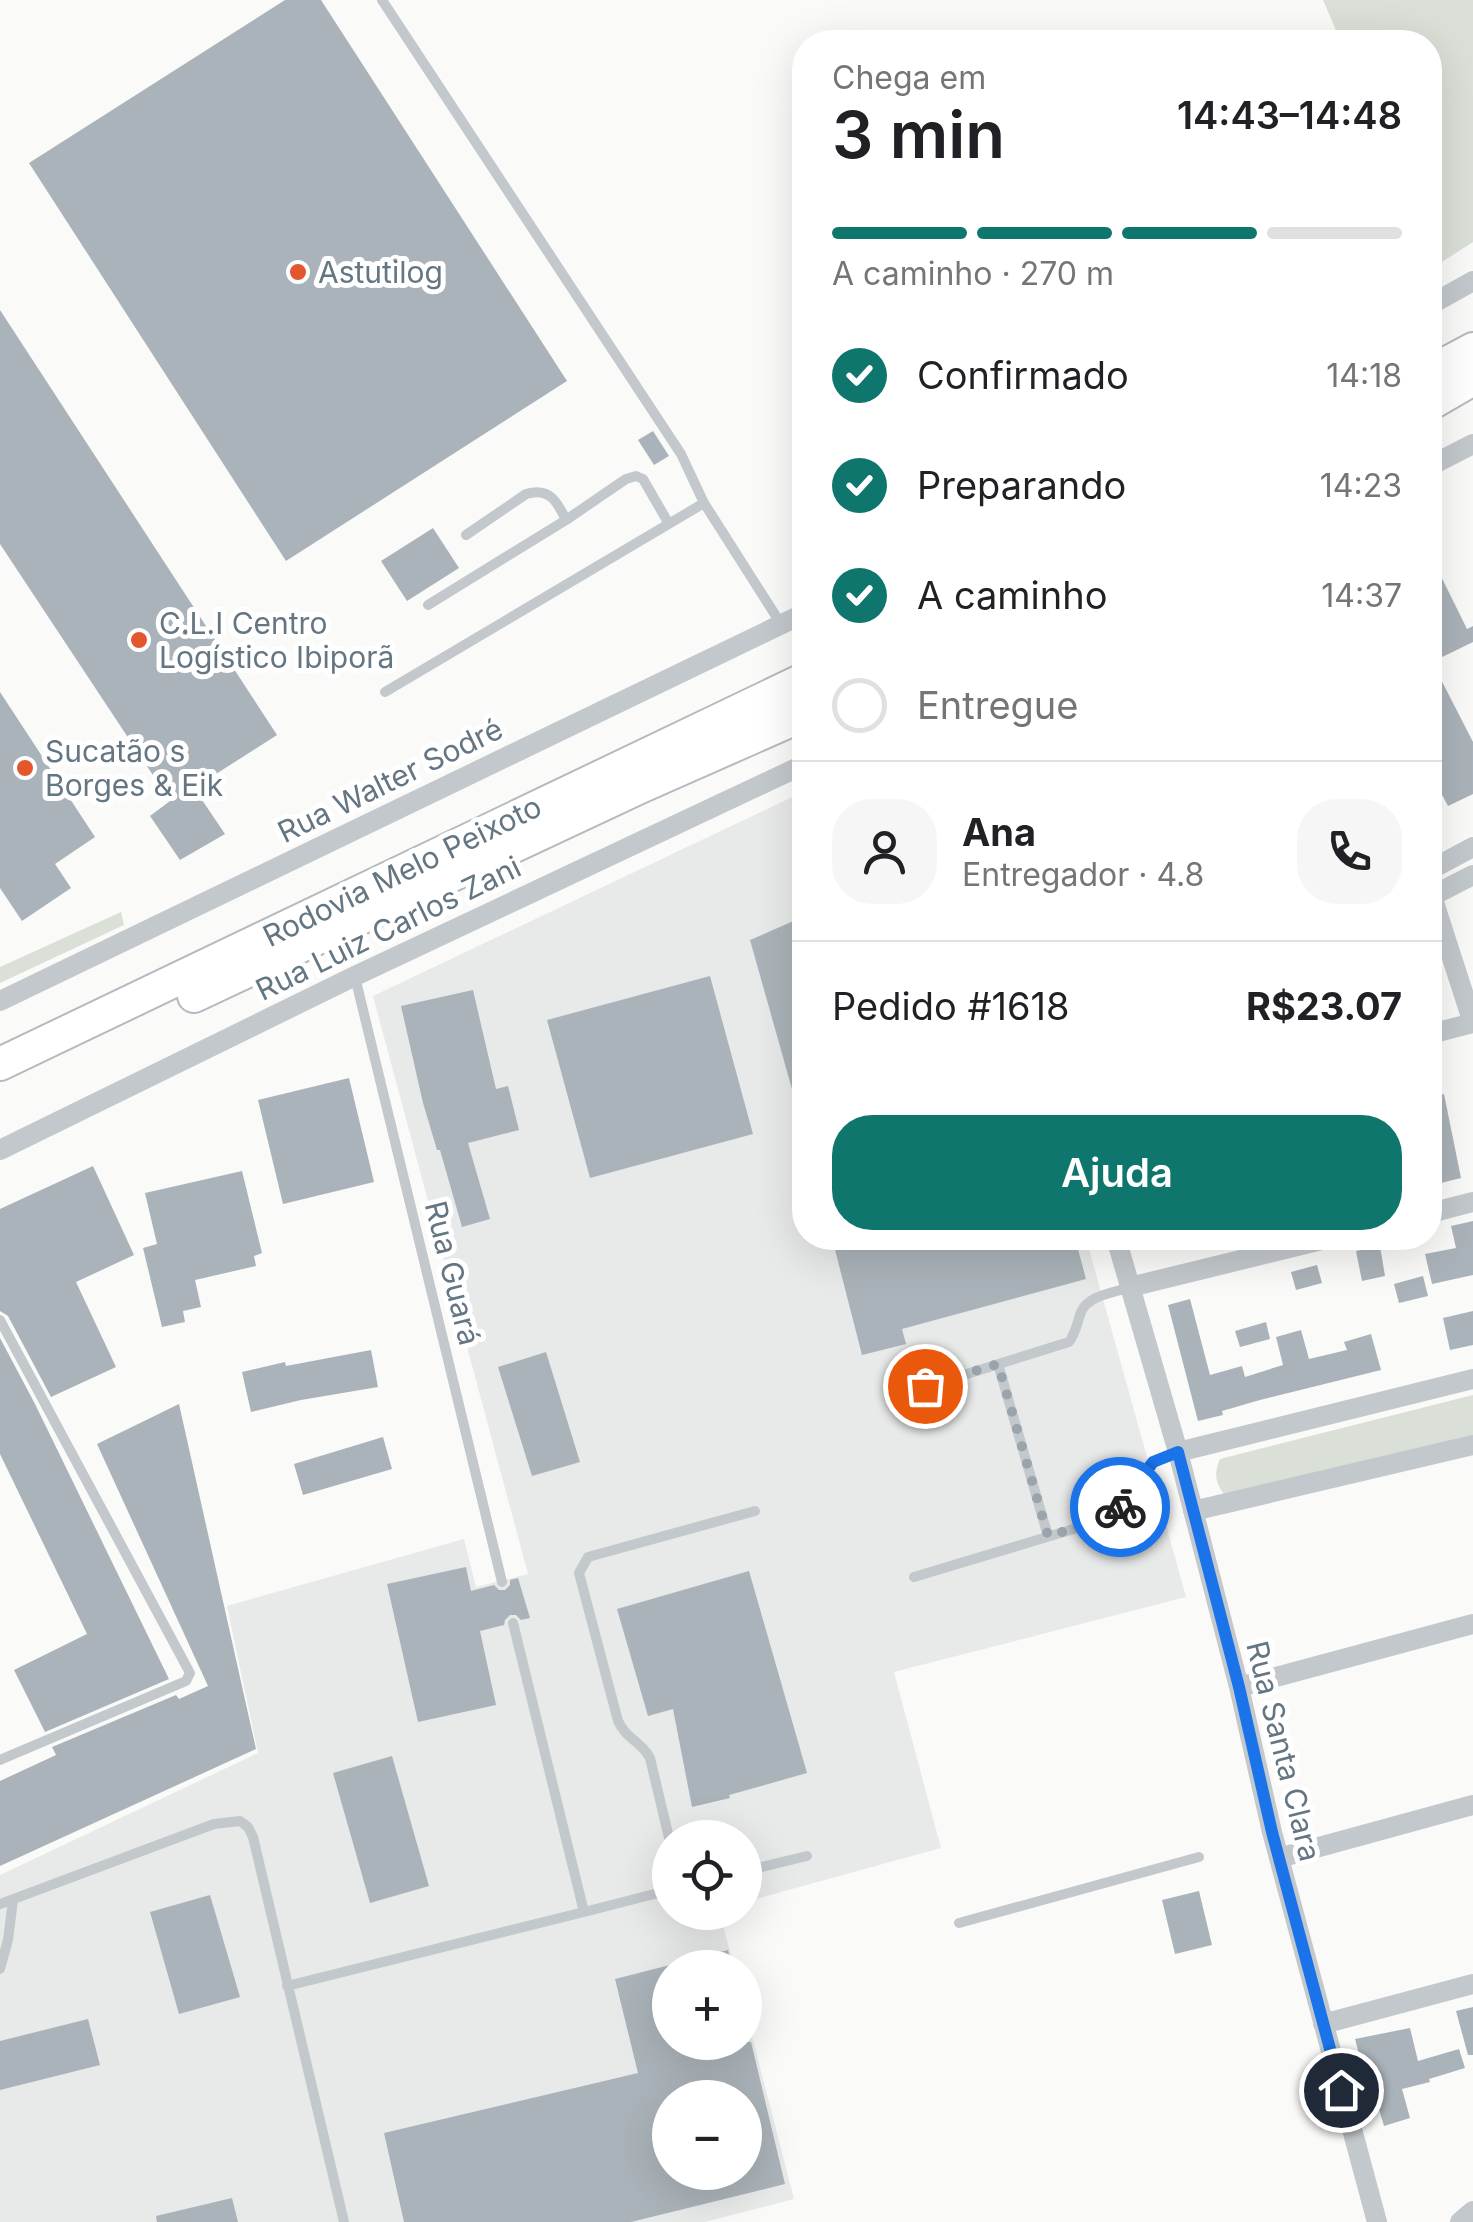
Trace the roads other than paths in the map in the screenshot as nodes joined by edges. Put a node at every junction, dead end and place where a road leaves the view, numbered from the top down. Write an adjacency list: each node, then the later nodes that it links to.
1 (382, 0): 10 (lane)
2 (1473, 281): 3 (street)
3 (1442, 298)
4 (1473, 348): 5 (main road)
5 (1442, 365)
6 (1473, 379): 7 (main road)
7 (1442, 397)
8 (1473, 444): 9 (street)
9 (1442, 460)
10 (704, 503): 12 (lane); 16 (lane)
11 (566, 520): 12 (lane); 13 (lane); 14 (lane)
12 (668, 524): 18 (lane)
13 (466, 535)
14 (428, 606)
15 (792, 618): 16 (street, Rua Walter Sodré)
16 (781, 624): 27 (street, Rua Walter Sodré)
17 (792, 685): 30 (main road, Rodovia Melo Peixoto)
18 (384, 692)
19 (792, 720): 31 (main road, Rodovia Melo Peixoto)
20 (792, 770): 26 (street, Rua Luiz Carlos Zani)
21 (1473, 847): 22 (street)
22 (1442, 864)
23 (1473, 875): 24 (street)
24 (1442, 889)
25 (1442, 928): 28 (street)
26 (355, 976): 32 (street, Rua Luiz Carlos Zani); 48 (lane, Rua Guará)
27 (0, 1001)
28 (1473, 1023): 29 (street)
29 (1442, 1031)
30 (0, 1064)
31 (0, 1088)
32 (0, 1150)
33 (1473, 1202): 34 (street)
34 (1442, 1209)
35 (1119, 1250): 37 (street, Rua Santa Clara)
36 (1282, 1250): 37 (street)
37 (1130, 1288): 39 (lane); 43 (street, Rua Santa Clara)
38 (0, 1320): 52 (lane)
39 (998, 1364): 41 (lane); 46 (lane)
40 (1473, 1380): 43 (street)
41 (925, 1386)
42 (1473, 1445): 45 (street)
43 (1178, 1452): 45 (street, Rua Santa Clara); 46 (lane)
44 (755, 1510): 54 (lane)
45 (1193, 1511): 51 (street, Rua Santa Clara)
46 (1048, 1536): 47 (lane)
47 (914, 1577)
48 (502, 1582)
49 (513, 1622): 62 (lane)
50 (1473, 1624): 51 (street)
51 (1239, 1687): 57 (street, Rua Santa Clara)
52 (0, 1760)
53 (1473, 1805): 57 (street)
54 (665, 1820)
55 (807, 1856): 58 (lane)
56 (1199, 1857): 63 (lane)
57 (1279, 1858): 67 (street, Rua Santa Clara)
58 (762, 1868)
59 (652, 1895): 62 (lane)
60 (13, 1900): 61 (lane); 64 (lane); 66 (lane)
61 (0, 1904)
62 (584, 1912): 66 (lane)
63 (959, 1923)
64 (0, 1969)
65 (1473, 1984): 67 (street)
66 (287, 1986): 69 (lane)
67 (1323, 2024): 70 (street, Rua Santa Clara)
68 (1473, 2211): 71 (street)
69 (344, 2222)
70 (1376, 2222)
71 (1460, 2222)

